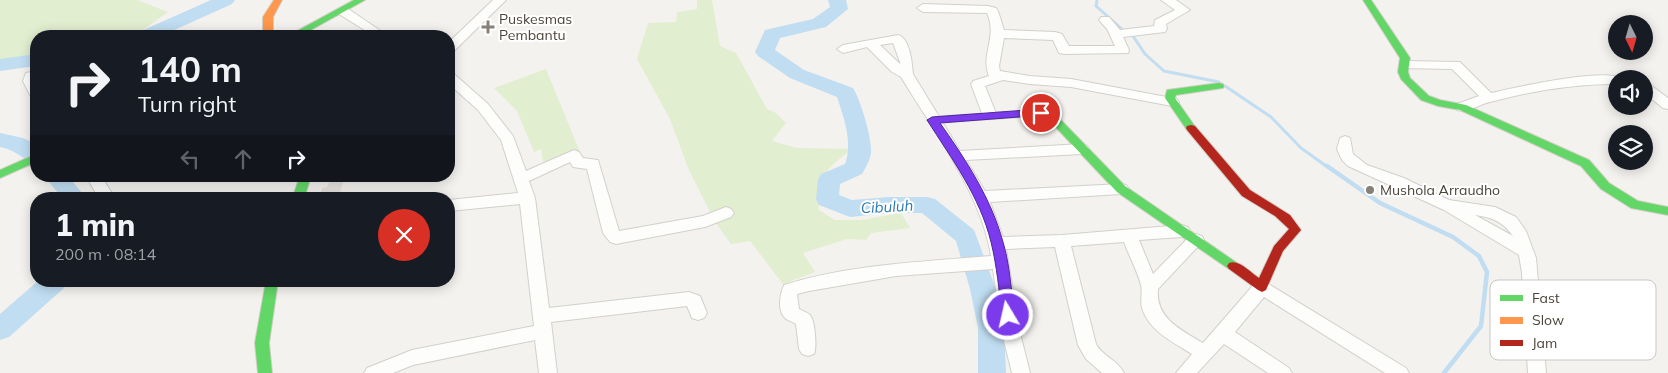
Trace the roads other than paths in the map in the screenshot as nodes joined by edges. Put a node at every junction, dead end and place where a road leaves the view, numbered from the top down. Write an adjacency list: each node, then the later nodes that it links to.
1 (280, 0): 10 (main road); 11 (main road)
2 (361, 0): 7 (main road)
3 (500, 0): 16 (street)
4 (1167, 0): 15 (street)
5 (1367, 0): 19 (main road)
6 (983, 4): 8 (street); 14 (street)
7 (344, 5): 12 (main road); 13 (street)
8 (923, 8)
9 (1105, 20): 15 (street)
10 (267, 30)
11 (283, 30)
12 (288, 30)
13 (375, 30)
14 (999, 34): 15 (street); 21 (street)
15 (1115, 34)
16 (455, 43)
17 (870, 43): 18 (street); 20 (street); 20 (street)
18 (843, 49)
19 (1405, 65): 25 (street); 29 (main road)
20 (906, 74): 31 (street)
21 (1000, 76): 27 (street); 30 (street)
22 (1608, 80): 29 (street)
23 (455, 83): 37 (street)
24 (1219, 86): 27 (main road)
25 (1485, 94)
26 (1653, 94): 28 (street)
27 (1172, 102): 52 (main road)
28 (1668, 105)
29 (1462, 107): 42 (main road)
30 (990, 116): 31 (main road); 33 (main road)
31 (932, 120): 34 (street)
32 (1345, 141): 49 (street)
33 (1082, 149): 34 (street); 38 (main road)
34 (957, 156): 39 (street)
35 (30, 161): 36 (main road)
36 (0, 174)
37 (521, 179): 40 (street); 43 (street)
38 (1121, 188): 39 (street); 44 (main road)
39 (981, 197): 47 (street)
40 (527, 198): 41 (street); 54 (street)
41 (455, 205)
42 (1668, 210)
43 (726, 212)
44 (1189, 236): 45 (street); 51 (street); 52 (main road)
45 (1130, 237): 46 (street); 51 (street)
46 (1062, 241): 47 (street); 63 (street)
47 (998, 243): 48 (street)
48 (992, 262): 56 (street); 62 (street)
49 (1531, 280)
50 (271, 287): 59 (main road)
51 (1150, 287): 57 (street)
52 (1262, 287): 55 (street); 66 (street)
53 (698, 313): 54 (street)
54 (542, 324): 60 (street); 61 (street)
55 (1223, 334): 57 (street); 65 (street)
56 (808, 349)
57 (1204, 352): 64 (street)
58 (1536, 360): 67 (street)
59 (265, 373)
60 (373, 373)
61 (548, 373)
62 (1020, 373)
63 (1115, 373)
64 (1185, 373)
65 (1283, 373)
66 (1400, 373)
67 (1537, 373)

